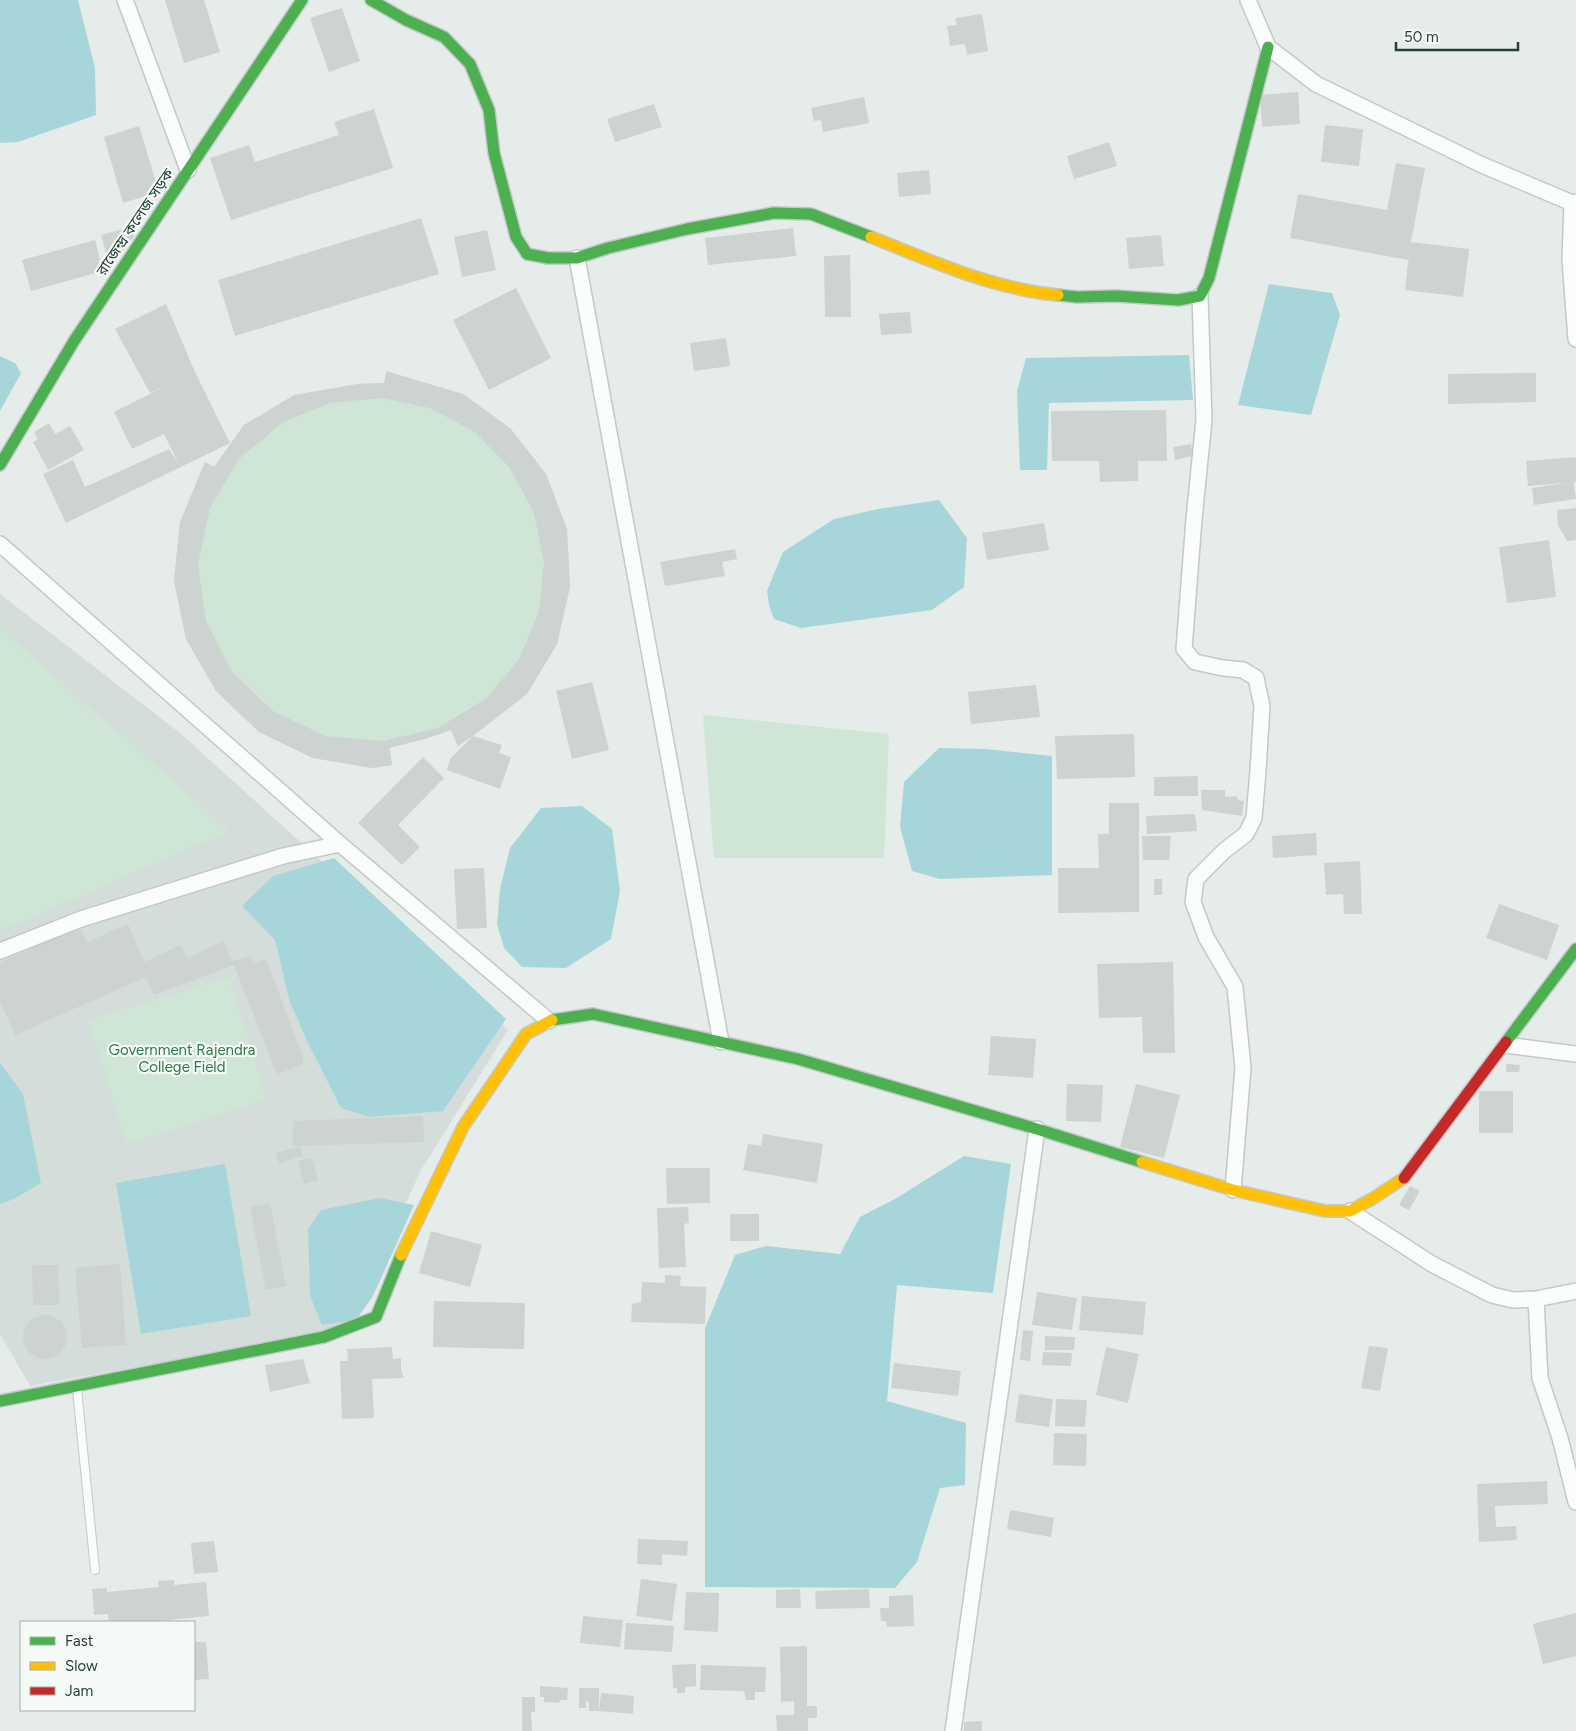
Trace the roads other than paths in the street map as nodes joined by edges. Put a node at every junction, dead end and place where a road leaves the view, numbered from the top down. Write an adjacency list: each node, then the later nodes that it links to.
1 (124, 0): 6 (street)
2 (302, 0): 6 (street, রাজেন্দ্র কলেজ সড়ক)
3 (372, 0): 8 (street)
4 (1248, 0): 5 (street)
5 (1268, 47): 7 (street); 9 (street)
6 (188, 170): 11 (street, রাজেন্দ্র কলেজ সড়ক)
7 (1574, 202): 10 (street)
8 (577, 258): 9 (street); 17 (street)
9 (1200, 296): 21 (street)
10 (1576, 340)
11 (0, 465)
12 (0, 544): 13 (street)
13 (340, 844): 15 (street); 16 (street)
14 (1576, 949): 18 (street)
15 (0, 951)
16 (549, 1020): 17 (street); 25 (street)
17 (721, 1042): 20 (street)
18 (1506, 1044): 19 (street); 22 (street)
19 (1576, 1054)
20 (1037, 1128): 21 (street); 29 (street)
21 (1233, 1190): 22 (street)
22 (1350, 1211): 24 (street)
23 (1576, 1291): 24 (street)
24 (1536, 1299): 27 (street)
25 (77, 1387): 26 (street); 28 (lane)
26 (0, 1401)
27 (1576, 1502)
28 (95, 1570)
29 (953, 1731)

